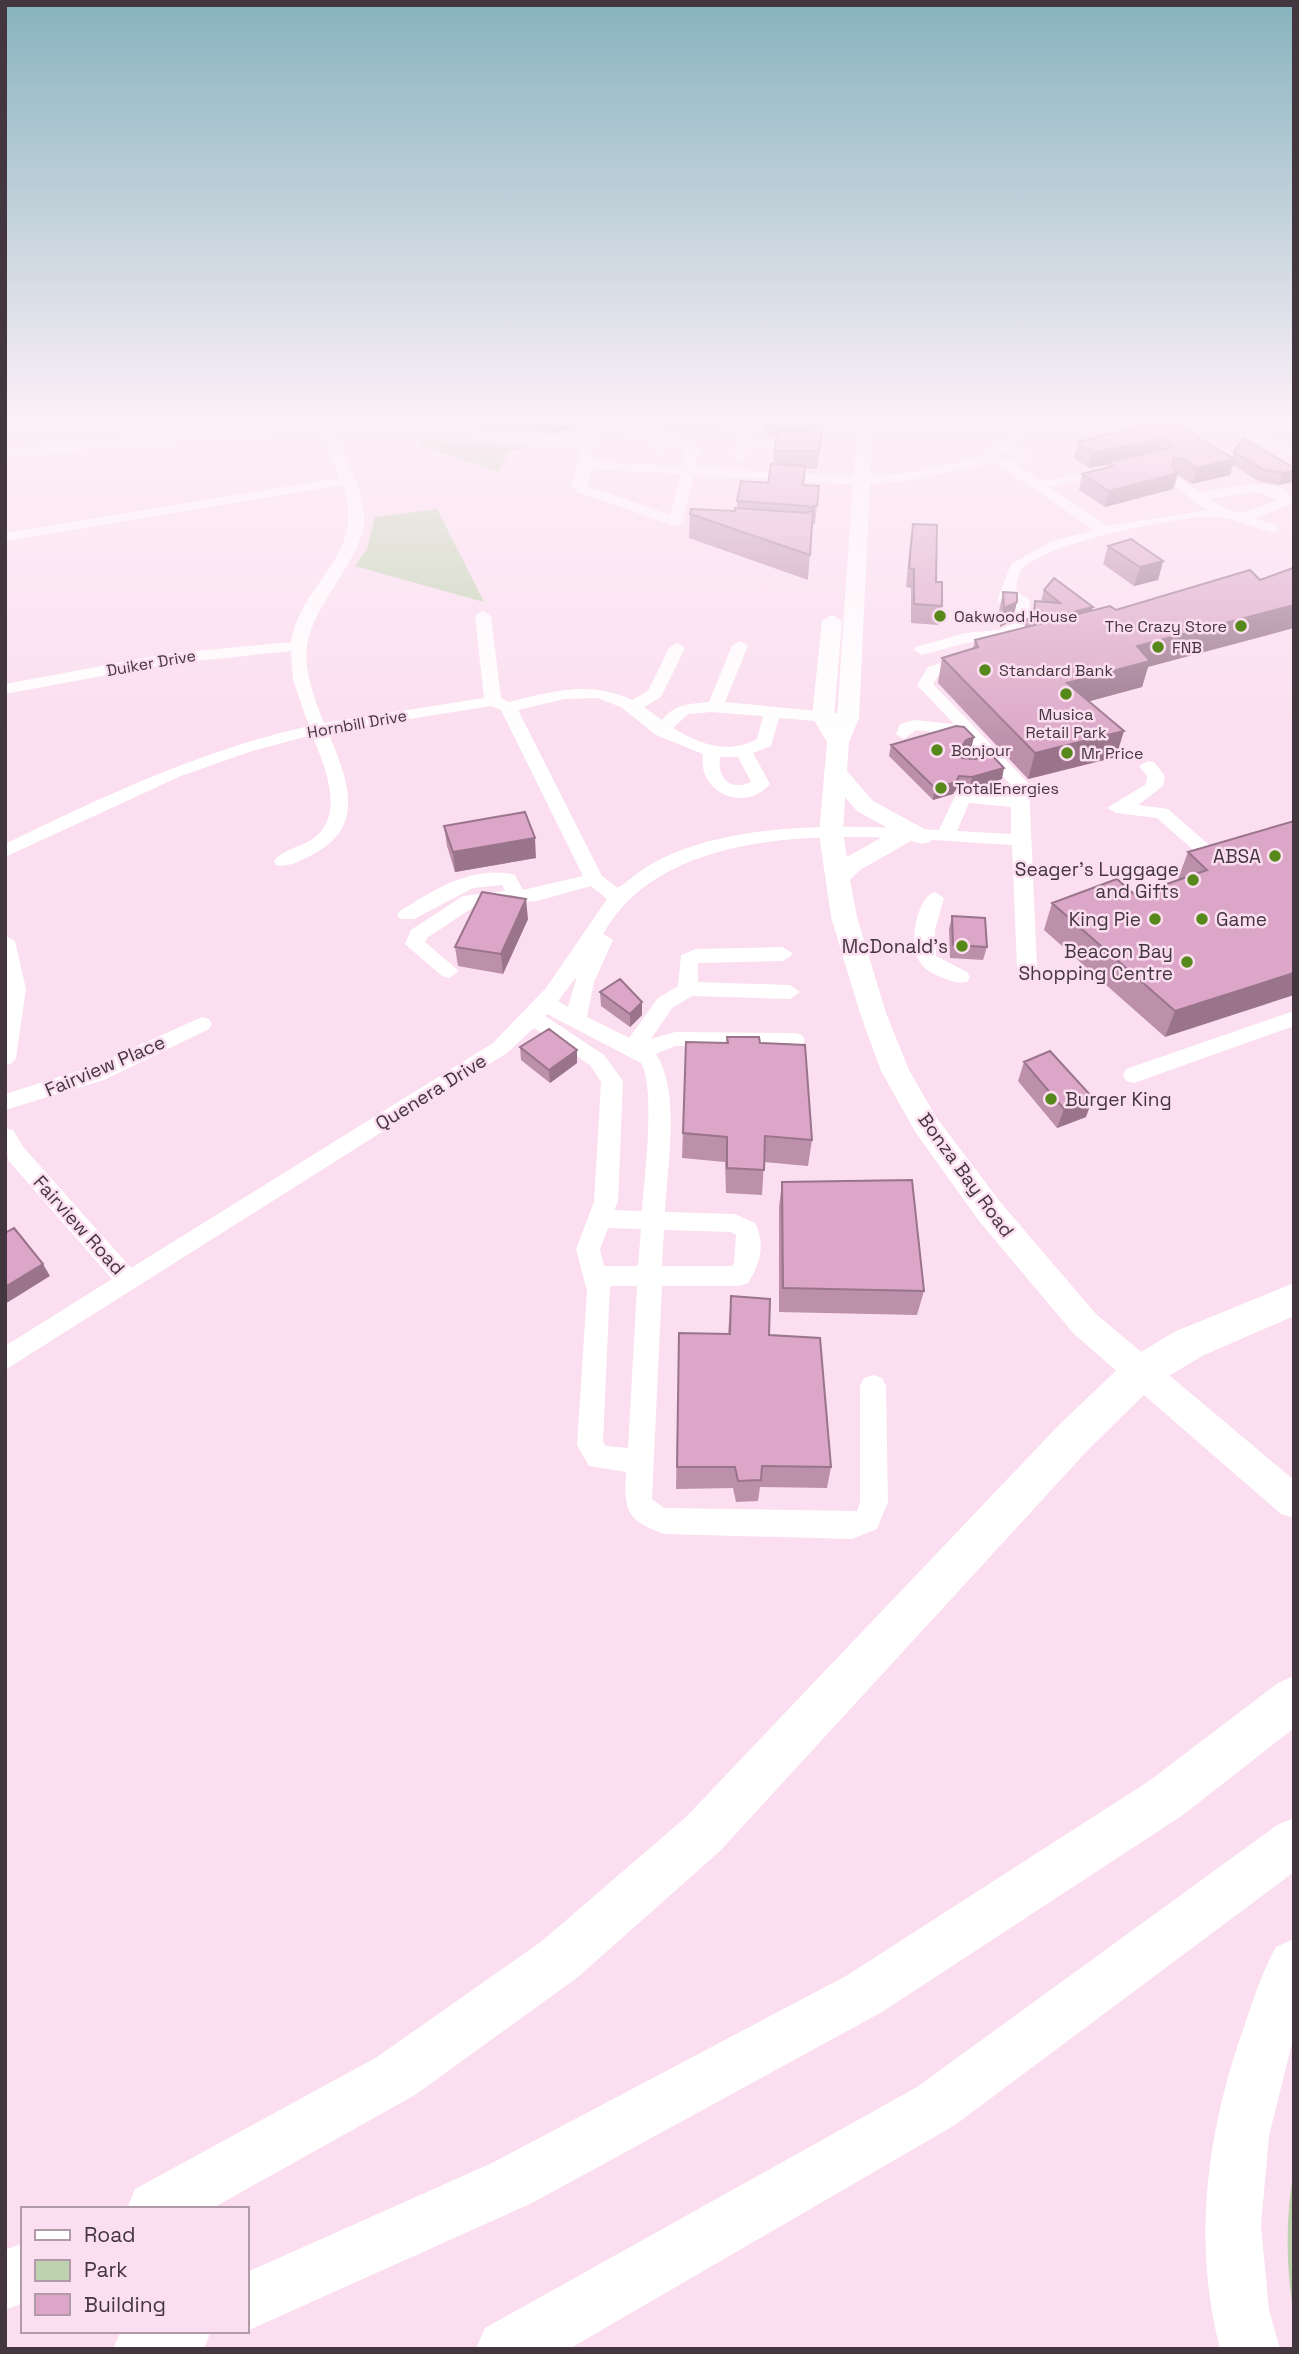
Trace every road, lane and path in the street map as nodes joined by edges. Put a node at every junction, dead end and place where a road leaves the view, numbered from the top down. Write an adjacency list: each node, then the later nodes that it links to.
1 (55, 529): 8 (street)
2 (356, 529): 11 (street)
3 (841, 529): 22 (main road, Bonza Bay Road)
4 (849, 529): 24 (main road, Bonza Bay Road)
5 (1118, 529): 6 (street)
6 (1111, 530): 9 (street)
7 (1056, 531): 9 (street)
8 (5, 537)
9 (1074, 540): 14 (street)
10 (483, 616): 17 (lane)
11 (298, 646): 16 (street, Duiker Drive); 23 (street)
12 (740, 646): 19 (street)
13 (677, 648): 18 (lane)
14 (922, 650)
15 (1003, 650): 21 (lane)
16 (5, 689)
17 (501, 704): 18 (lane); 23 (street, Hornbill Drive); 39 (street)
18 (631, 708): 26 (street)
19 (723, 708): 20 (street); 26 (street)
20 (772, 713): 22 (street); 29 (street)
21 (950, 713): 25 (street)
22 (823, 717): 24 (main road)
23 (318, 730): 37 (street, Hornbill Drive); 38 (street)
24 (843, 730): 31 (main road, Bonza Bay Road)
25 (967, 730): 27 (lane); 32 (street)
26 (662, 731): 28 (street)
27 (904, 734)
28 (712, 751): 29 (street); 29 (street)
29 (743, 751)
30 (1148, 766): 36 (street)
31 (835, 771): 33 (main road, Bonza Bay Road); 34 (main road)
32 (1020, 802): 34 (street); 35 (street)
33 (831, 834): 34 (street, Quenera Drive); 40 (main road, Bonza Bay Road); 43 (street, Quenera Drive)
34 (923, 837): 35 (street, Quenera Drive); 40 (main road)
35 (1019, 840): 47 (street)
36 (1204, 850)
37 (5, 851)
38 (283, 860)
39 (594, 878): 41 (street); 43 (street)
40 (838, 878): 69 (main road, Bonza Bay Road)
41 (517, 896): 44 (street); 48 (street)
42 (935, 898): 49 (street)
43 (613, 906): 52 (street, Quenera Drive); 54 (street)
44 (407, 915)
45 (5, 941): 58 (street)
46 (783, 954): 50 (street)
47 (1027, 968)
48 (449, 971)
49 (960, 977)
50 (688, 989): 51 (street); 57 (street)
51 (790, 992)
52 (540, 1011): 54 (street); 62 (street); 66 (street, Quenera Drive)
53 (1294, 1018): 59 (lane)
54 (576, 1019): 57 (street)
55 (202, 1024): 60 (street, Fairview Place)
56 (795, 1040): 57 (lane)
57 (637, 1051): 63 (street)
58 (5, 1058)
59 (1134, 1075)
60 (5, 1102)
61 (9, 1150): 66 (street, Fairview Road)
62 (601, 1219): 63 (street); 65 (street)
63 (653, 1220): 64 (street); 64 (street)
64 (649, 1275): 65 (street); 71 (street)
65 (595, 1276): 71 (street)
66 (128, 1281): 68 (street, Quenera Drive)
67 (1294, 1298): 69 (highway)
68 (5, 1359)
69 (1140, 1373): 72 (main road, Bonza Bay Road); 76 (highway)
70 (873, 1386): 71 (street)
71 (640, 1462)
72 (1294, 1502)
73 (1294, 1699): 79 (highway)
74 (1294, 1842): 82 (highway)
75 (1294, 1965): 83 (highway)
76 (159, 2207)
77 (21, 2273): 78 (highway)
78 (5, 2281)
79 (248, 2302)
80 (178, 2333): 81 (highway)
81 (143, 2349)
82 (506, 2349)
83 (1250, 2349)

